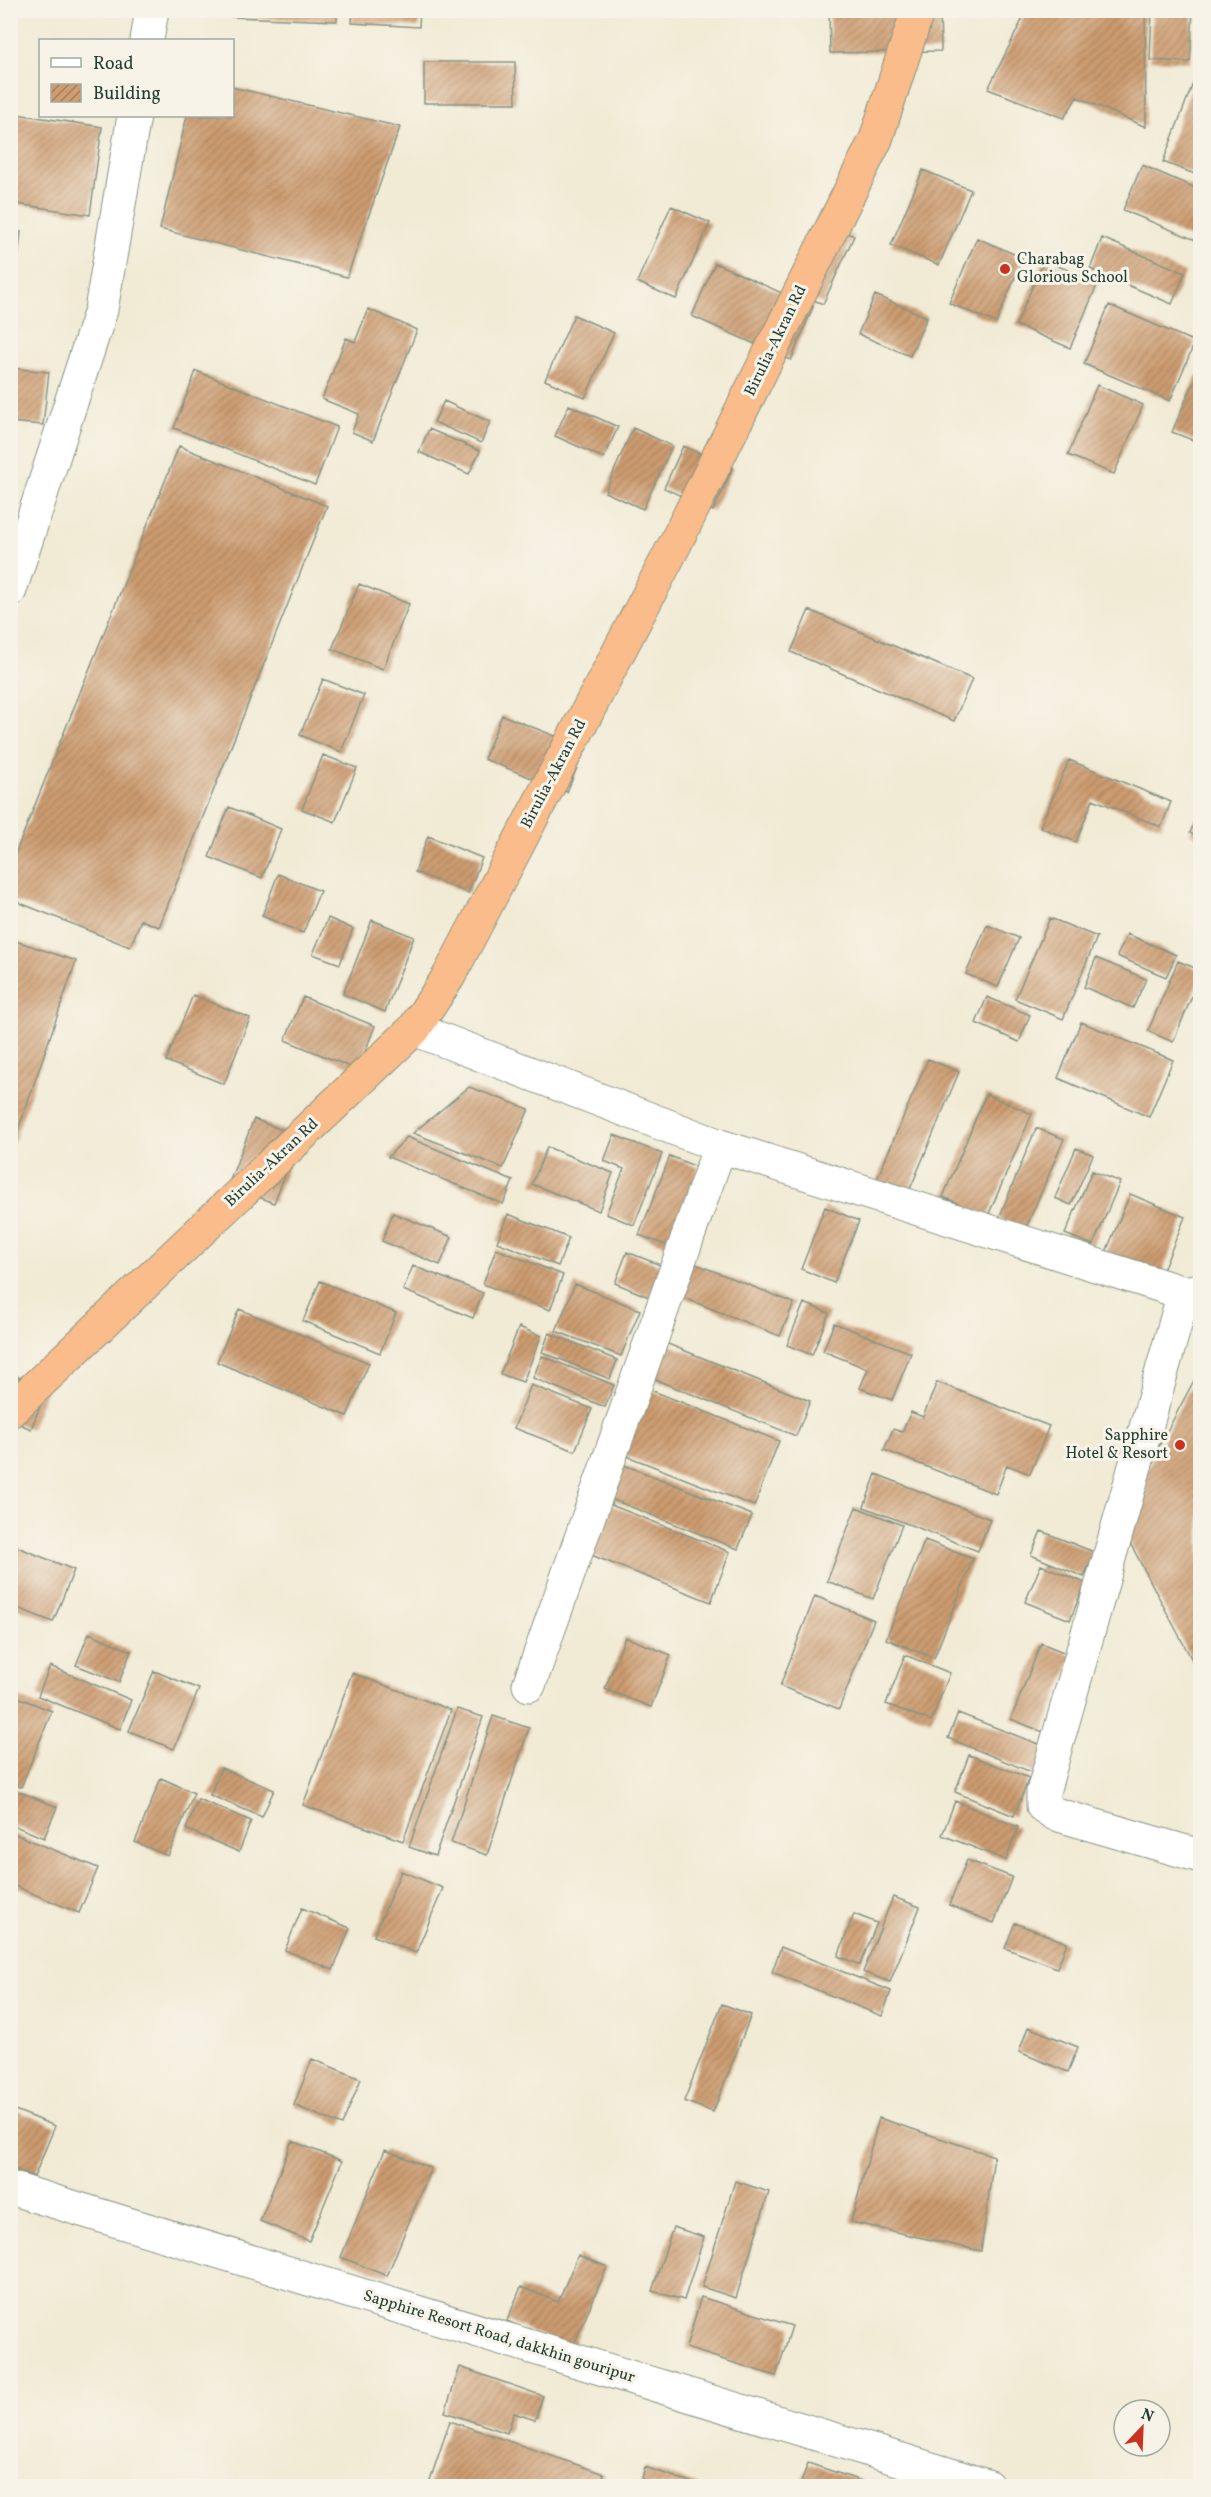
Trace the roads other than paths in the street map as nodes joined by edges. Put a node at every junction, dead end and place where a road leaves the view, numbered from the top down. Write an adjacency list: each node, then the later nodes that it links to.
1 (152, 10): 3 (street)
2 (918, 10): 6 (highway, Birulia-Akran Rd)
3 (147, 39)
4 (134, 117): 5 (street)
5 (10, 590)
6 (414, 1029): 7 (street); 9 (highway, Birulia-Akran Rd)
7 (720, 1146): 8 (street); 10 (street)
8 (1192, 1291): 11 (street)
9 (14, 1402)
10 (529, 1684)
11 (1200, 1856)
12 (10, 2187): 13 (street, Sapphire Resort Road, dakkhin gouripur)
13 (987, 2487)

